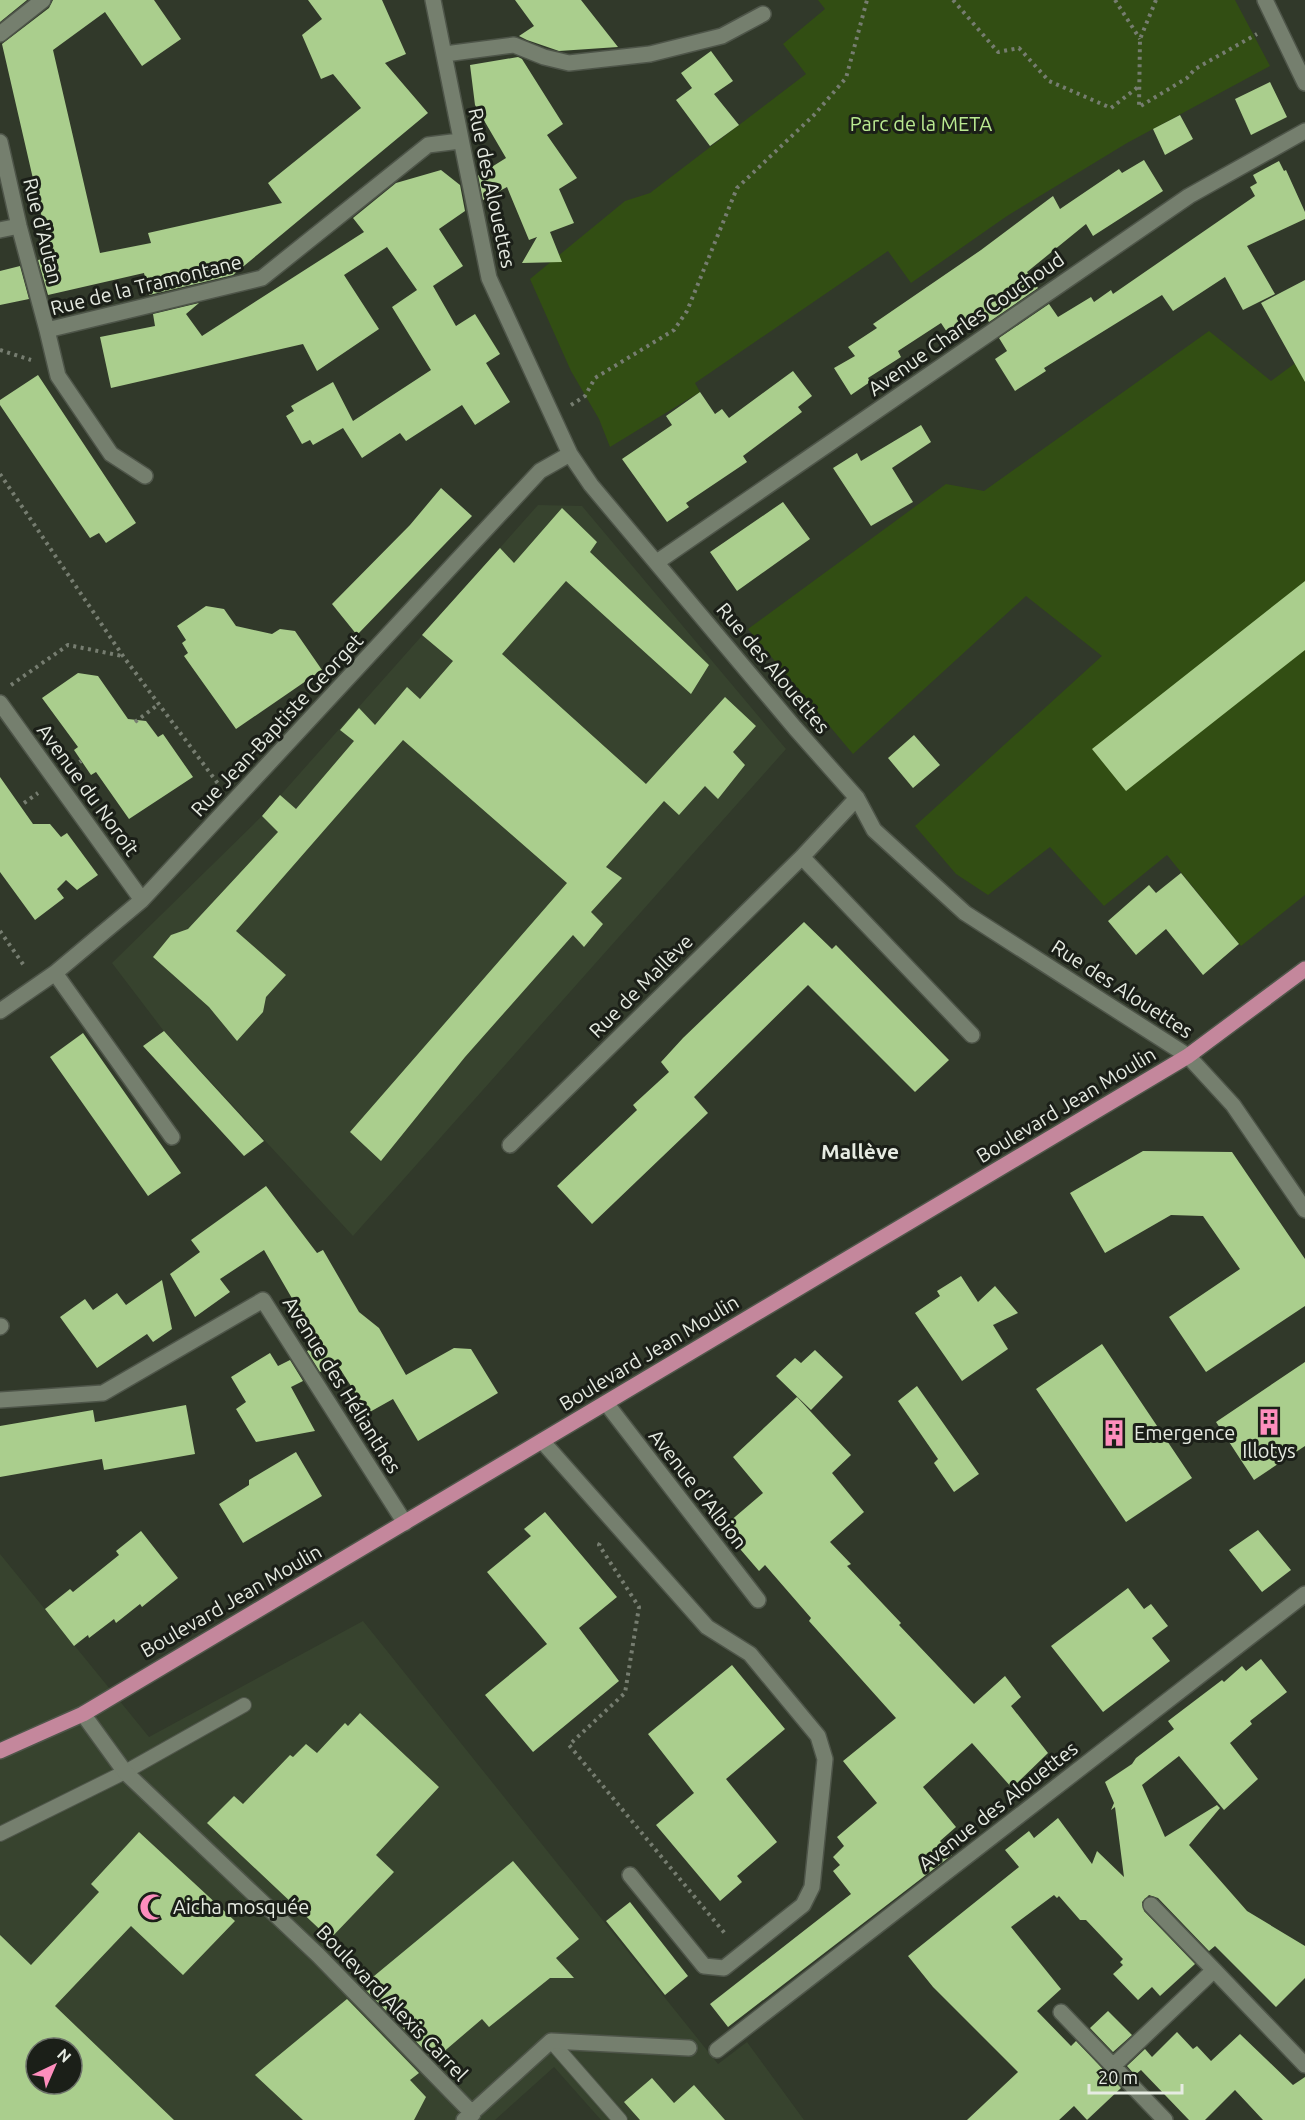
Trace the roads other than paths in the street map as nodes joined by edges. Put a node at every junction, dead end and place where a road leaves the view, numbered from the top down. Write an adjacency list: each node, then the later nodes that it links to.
1 (42, 0): 5 (street)
2 (433, 0): 6 (street, Rue des Alouettes)
3 (1265, 0): 7 (street)
4 (763, 14): 6 (street)
5 (0, 34)
6 (445, 54): 9 (street, Rue des Alouettes)
7 (1305, 83)
8 (1305, 131): 16 (street, Avenue Charles Couchoud)
9 (460, 141): 13 (street, Rue de la Tramontane); 14 (street, Rue des Alouettes)
10 (0, 142): 11 (street, Rue d'Autan)
11 (19, 226): 12 (street); 13 (street, Rue d'Autan)
12 (0, 230)
13 (47, 330): 15 (street, Rue de la Tramontane)
14 (570, 454): 16 (street, Rue des Alouettes); 20 (street, Rue Jean-Baptiste Georget)
15 (145, 476)
16 (657, 562): 18 (street, Rue des Alouettes)
17 (0, 704): 20 (street, Avenue du Noroît)
18 (857, 798): 19 (street, Rue de Mallève); 25 (street, Rue des Alouettes)
19 (802, 857): 24 (street); 27 (street, Rue de Mallève)
20 (142, 900): 22 (street, Rue Jean-Baptiste Georget)
21 (1305, 969): 25 (main road, Boulevard Jean Moulin)
22 (55, 973): 23 (street, Rue Jean-Baptiste Georget); 26 (street)
23 (0, 1011)
24 (972, 1035)
25 (1188, 1056): 28 (street, Rue des Alouettes); 30 (main road, Boulevard Jean Moulin)
26 (171, 1137)
27 (510, 1145)
28 (1305, 1210)
29 (0, 1400): 32 (street, Avenue des Hélianthes)
30 (606, 1403): 31 (main road, Boulevard Jean Moulin); 34 (street, Avenue d'Albion)
31 (542, 1442): 32 (main road, Boulevard Jean Moulin); 40 (street)
32 (405, 1523): 36 (main road, Boulevard Jean Moulin)
33 (1305, 1594): 46 (street, Avenue des Alouettes)
34 (758, 1600)
35 (244, 1705): 38 (lane)
36 (83, 1714): 37 (main road, Boulevard Jean Moulin); 38 (street, Boulevard Alexis Carrel)
37 (0, 1751)
38 (124, 1772): 39 (lane); 49 (street, Boulevard Alexis Carrel)
39 (0, 1834)
40 (630, 1875)
41 (1151, 1905): 42 (street)
42 (1214, 1970): 47 (street); 48 (street)
43 (1060, 2012): 48 (street)
44 (551, 2042): 45 (street); 49 (street); 50 (lane)
45 (689, 2048)
46 (717, 2050)
47 (1305, 2065)
48 (1113, 2066): 51 (street)
49 (468, 2117)
50 (620, 2120)
51 (1166, 2120)

